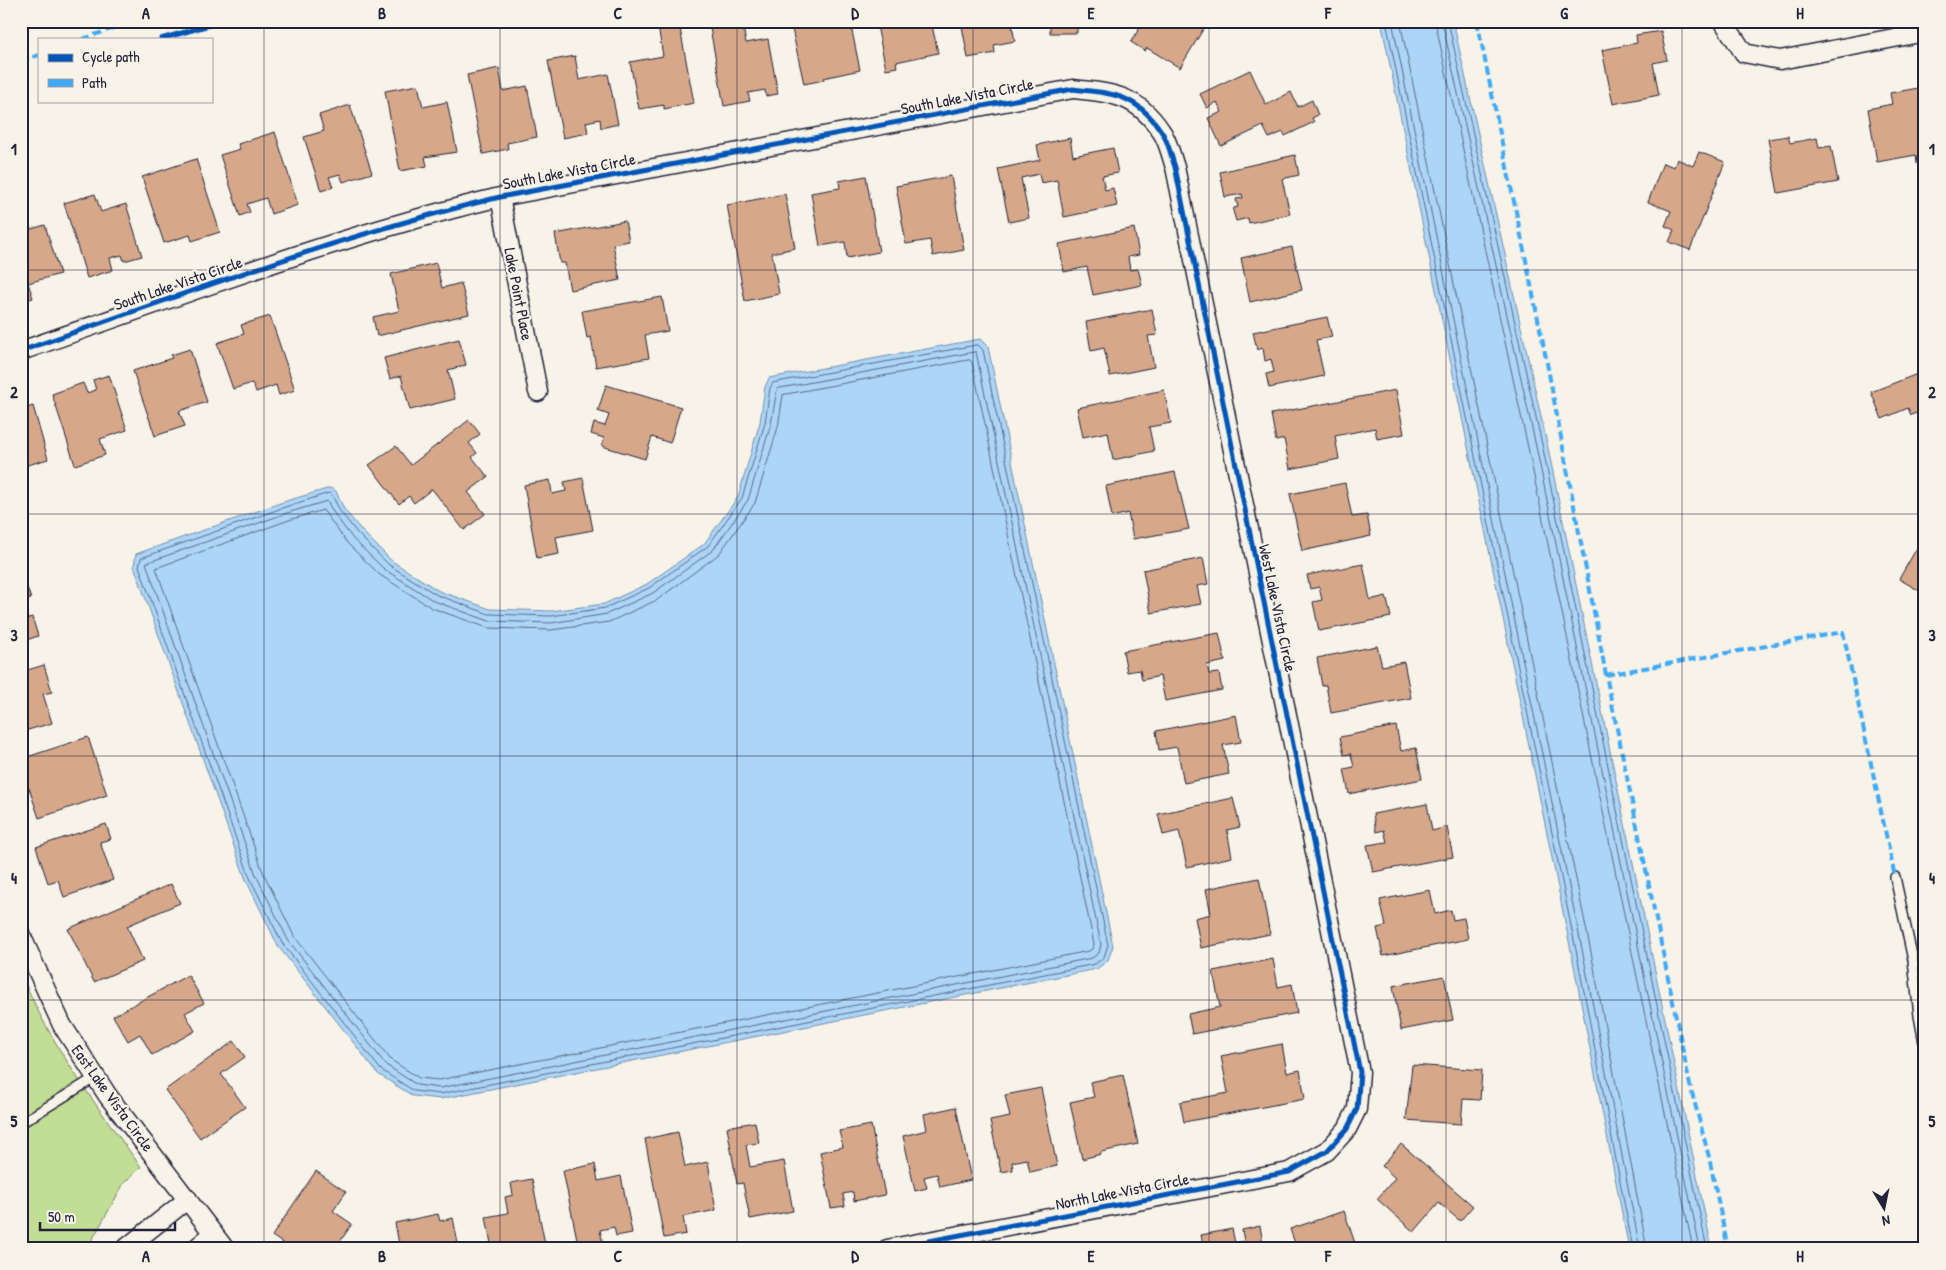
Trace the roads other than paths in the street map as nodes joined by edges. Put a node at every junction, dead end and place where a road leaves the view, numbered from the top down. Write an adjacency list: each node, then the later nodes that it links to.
1 (1723, 21): 2 (street)
2 (1925, 32)
3 (1135, 103): 4 (street, South Lake Vista Circle); 12 (street, West Lake Vista Circle)
4 (500, 197): 5 (street, South Lake Vista Circle); 6 (street, Lake Point Place)
5 (21, 351)
6 (538, 392)
7 (1896, 877): 9 (lane)
8 (21, 935): 10 (street, East Lake Vista Circle)
9 (1925, 1048)
10 (96, 1077): 11 (lane); 13 (street, East Lake Vista Circle)
11 (21, 1123)
12 (1347, 1129): 18 (street, North Lake Vista Circle)
13 (188, 1199): 14 (street, East Lake Vista Circle); 15 (street)
14 (213, 1234): 16 (street); 17 (street, East Lake Vista Circle)
15 (125, 1249)
16 (195, 1249)
17 (225, 1249)
18 (887, 1249)

